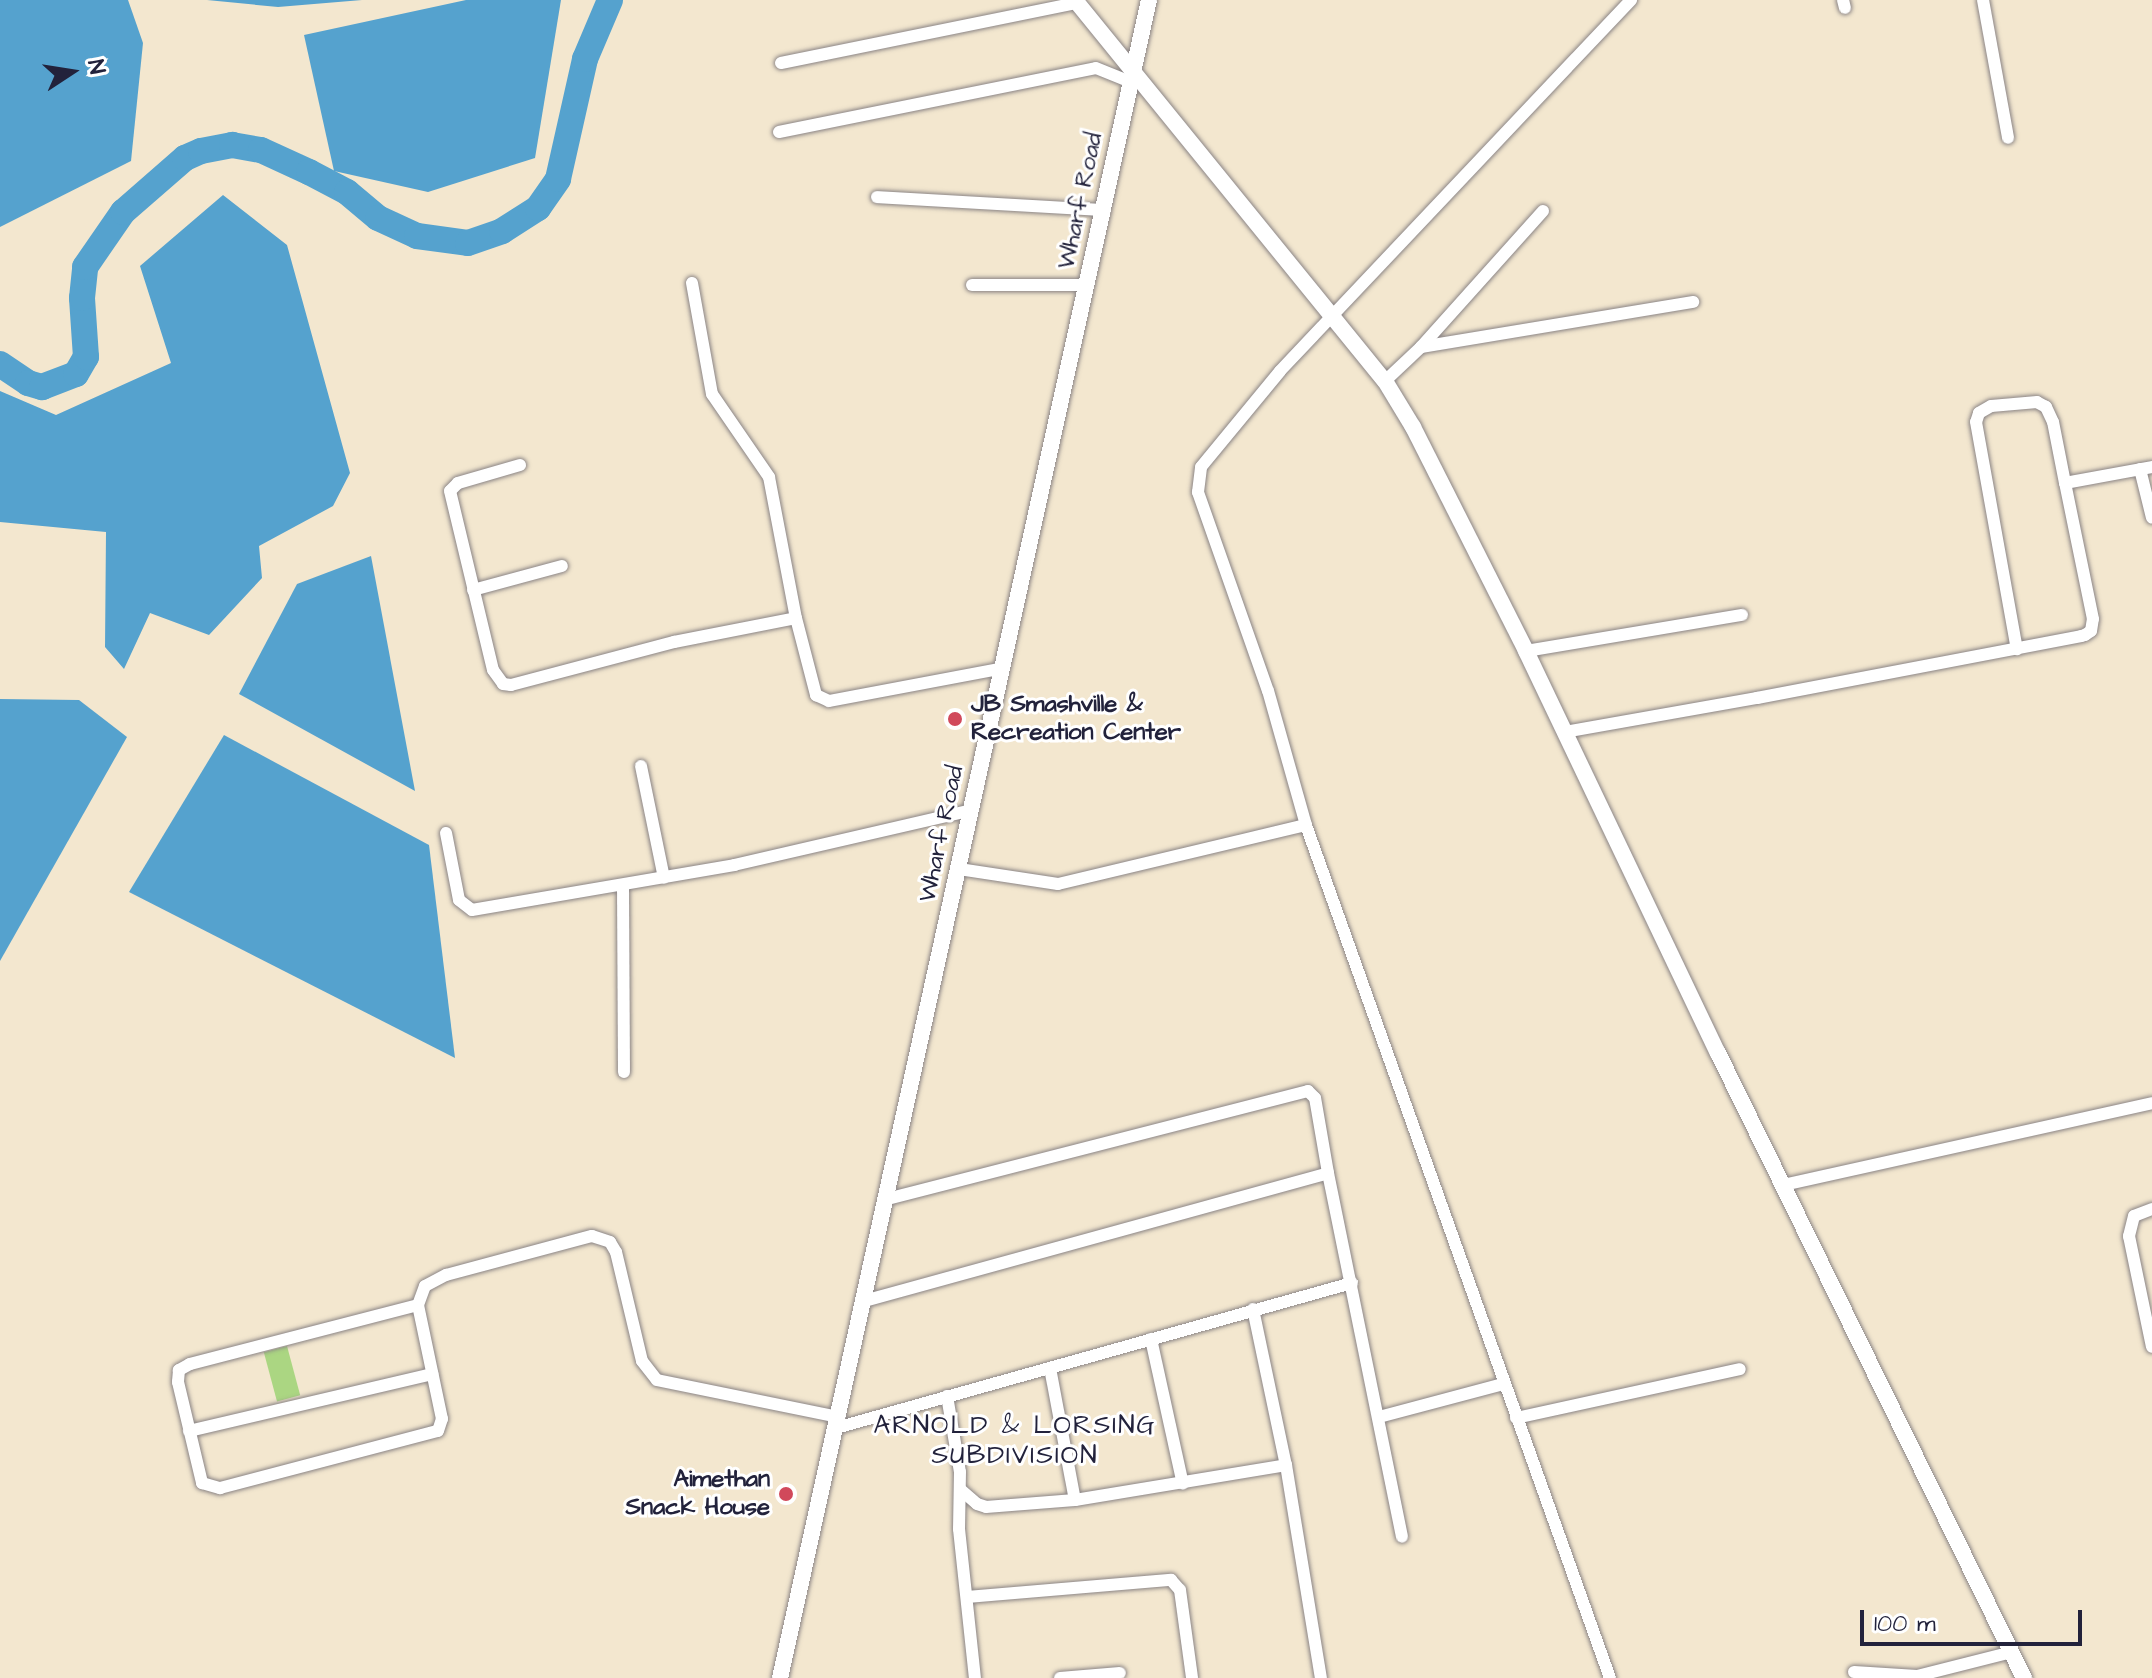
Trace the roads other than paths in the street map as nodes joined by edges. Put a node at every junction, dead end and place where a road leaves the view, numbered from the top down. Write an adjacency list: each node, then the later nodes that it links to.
1 (1149, 0): 6 (street, Wharf Road)
2 (1631, 0): 16 (street)
3 (1983, 0): 8 (street)
4 (1076, 1): 5 (street); 6 (street)
5 (781, 63)
6 (1132, 76): 7 (street); 10 (street, Wharf Road); 16 (street)
7 (779, 132)
8 (2008, 138)
9 (877, 197): 10 (street)
10 (1105, 210): 14 (street, Wharf Road)
11 (1543, 211): 17 (street)
12 (692, 283): 26 (street)
13 (972, 285): 14 (street)
14 (1088, 285): 29 (street, Wharf Road)
15 (1693, 302): 17 (street)
16 (1331, 317): 18 (street); 33 (street)
17 (1421, 347): 18 (street)
18 (1385, 381): 28 (street)
19 (520, 465): 24 (street)
20 (2146, 468): 21 (street); 22 (street)
21 (2065, 483): 27 (street); 27 (street)
22 (2152, 518)
23 (562, 566): 24 (street)
24 (473, 590): 26 (street)
25 (1742, 615): 28 (street)
26 (796, 618): 29 (street)
27 (2017, 649): 30 (street)
28 (1526, 651): 30 (street)
29 (1003, 668): 32 (street, Wharf Road)
30 (1564, 732): 41 (street)
31 (641, 766): 36 (street)
32 (972, 810): 35 (street, Wharf Road); 36 (street)
33 (1306, 825): 35 (street); 54 (street)
34 (446, 833): 37 (street)
35 (959, 869): 42 (street, Wharf Road)
36 (664, 878): 37 (street)
37 (623, 886): 38 (street)
38 (624, 1072)
39 (2152, 1103): 41 (street)
40 (1328, 1173): 42 (street); 44 (street); 45 (street)
41 (1783, 1185): 66 (street)
42 (887, 1199): 45 (street, Wharf Road)
43 (2152, 1209): 48 (street)
44 (1352, 1283): 47 (street); 56 (street)
45 (864, 1301): 58 (street, Wharf Road)
46 (418, 1305): 53 (street); 58 (street); 59 (street)
47 (1253, 1309): 49 (street); 60 (street)
48 (2149, 1314): 50 (street)
49 (1151, 1339): 51 (street); 61 (street)
50 (2152, 1347)
51 (1050, 1368): 55 (street); 63 (street)
52 (1740, 1369): 57 (street)
53 (432, 1374): 59 (street); 59 (street)
54 (1503, 1384): 56 (street); 57 (street)
55 (947, 1396): 58 (street); 62 (street)
56 (1379, 1417): 64 (street)
57 (1516, 1418): 74 (street)
58 (837, 1422): 69 (street, Wharf Road)
59 (189, 1431)
60 (1286, 1465): 61 (street); 73 (street)
61 (1183, 1484): 63 (street)
62 (961, 1490): 63 (street); 65 (street)
63 (1075, 1500)
64 (1402, 1537)
65 (967, 1597): 70 (street); 72 (street)
66 (2012, 1652): 67 (street); 75 (street)
67 (1854, 1672)
68 (1120, 1673): 71 (street)
69 (780, 1678)
70 (975, 1678)
71 (1060, 1678)
72 (1192, 1678)
73 (1321, 1678)
74 (1610, 1678)
75 (2024, 1678)

